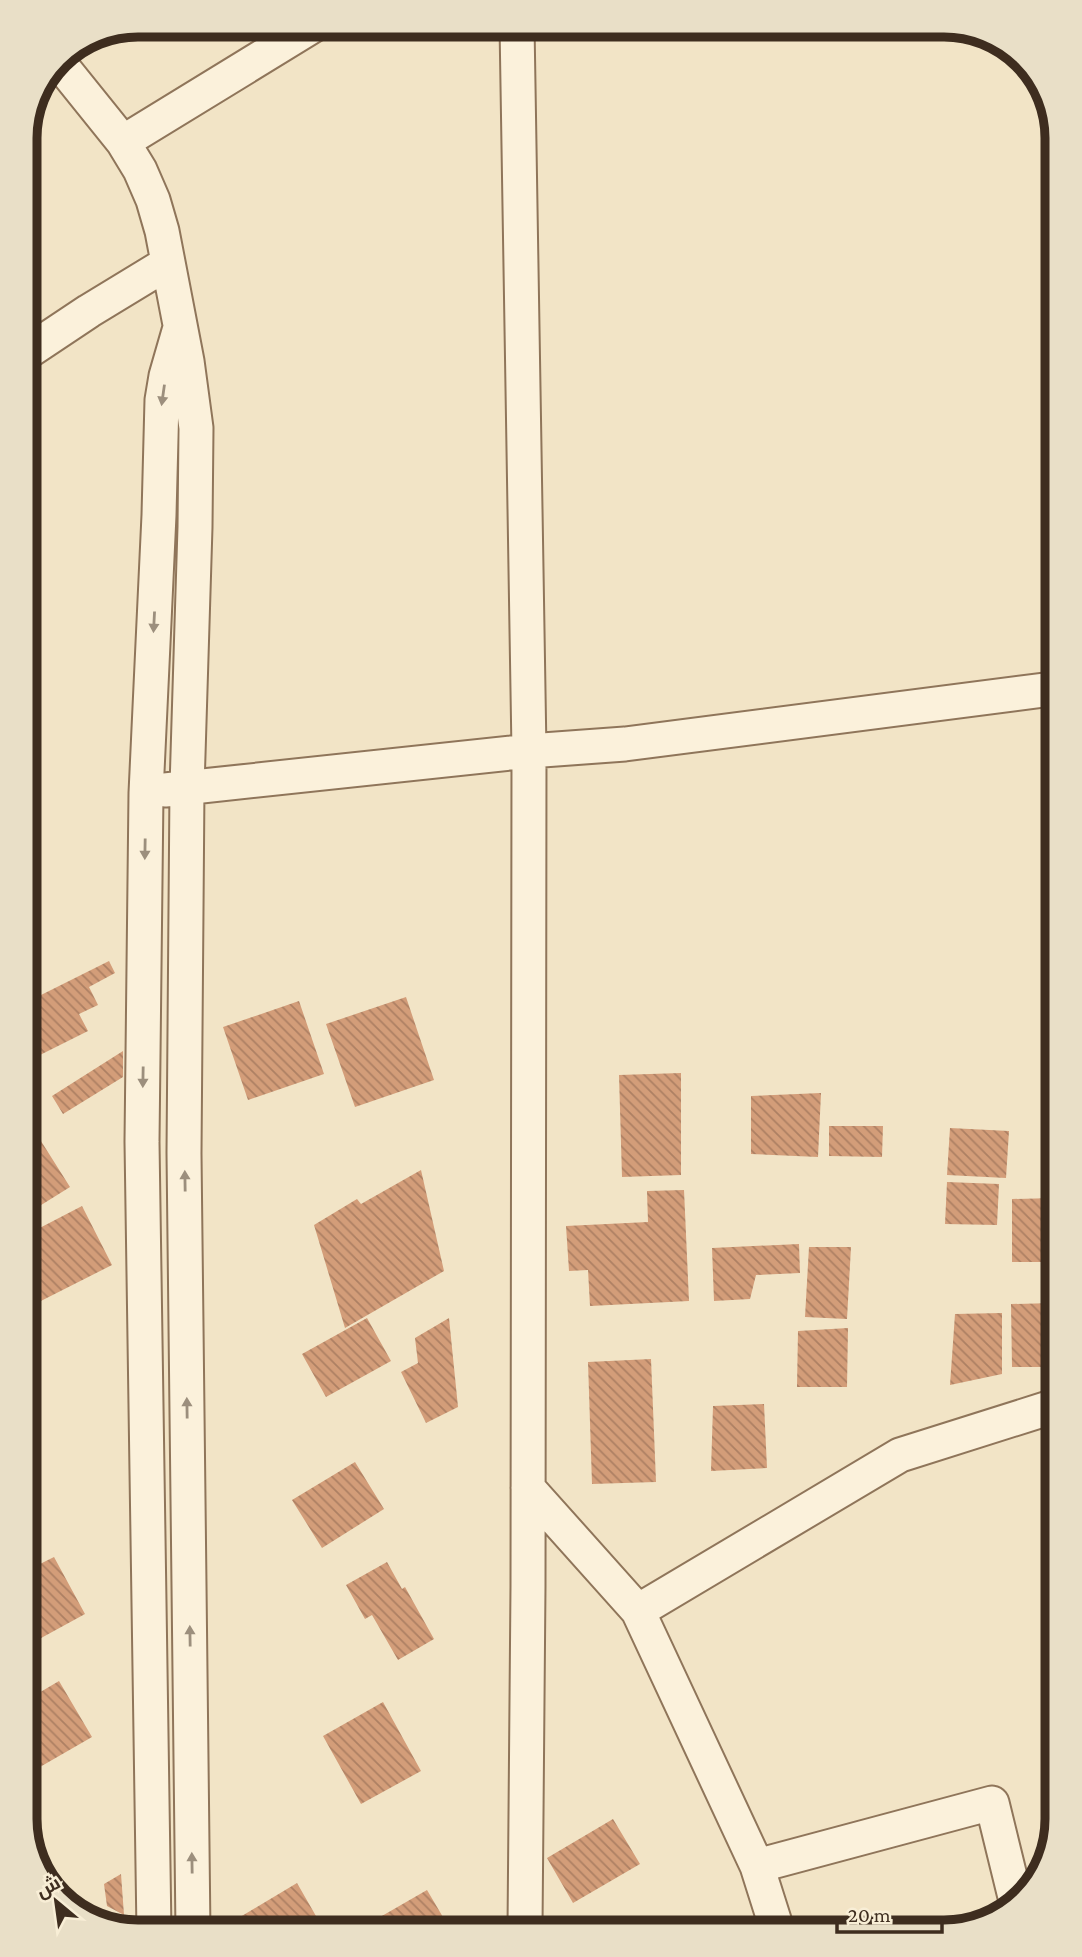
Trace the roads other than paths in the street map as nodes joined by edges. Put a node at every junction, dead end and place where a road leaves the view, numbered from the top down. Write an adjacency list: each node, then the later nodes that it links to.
1 (293, 37): 4 (street)
2 (517, 37): 9 (street)
3 (64, 69): 4 (street)
4 (124, 142): 5 (street)
5 (168, 263): 6 (street); 7 (street)
6 (179, 329): 10 (street); 11 (street, one-way to 11)
7 (37, 346)
8 (1045, 691): 9 (street)
9 (528, 751): 10 (street); 13 (street)
10 (187, 788): 11 (street); 18 (street, one-way to 10)
11 (145, 793): 17 (street, one-way to 17)
12 (1045, 1409): 14 (street)
13 (528, 1488): 14 (street); 19 (street)
14 (638, 1611): 15 (street)
15 (757, 1866): 16 (street); 20 (street)
16 (1014, 1892)
17 (154, 1920)
18 (193, 1920)
19 (525, 1920)
20 (774, 1920)

